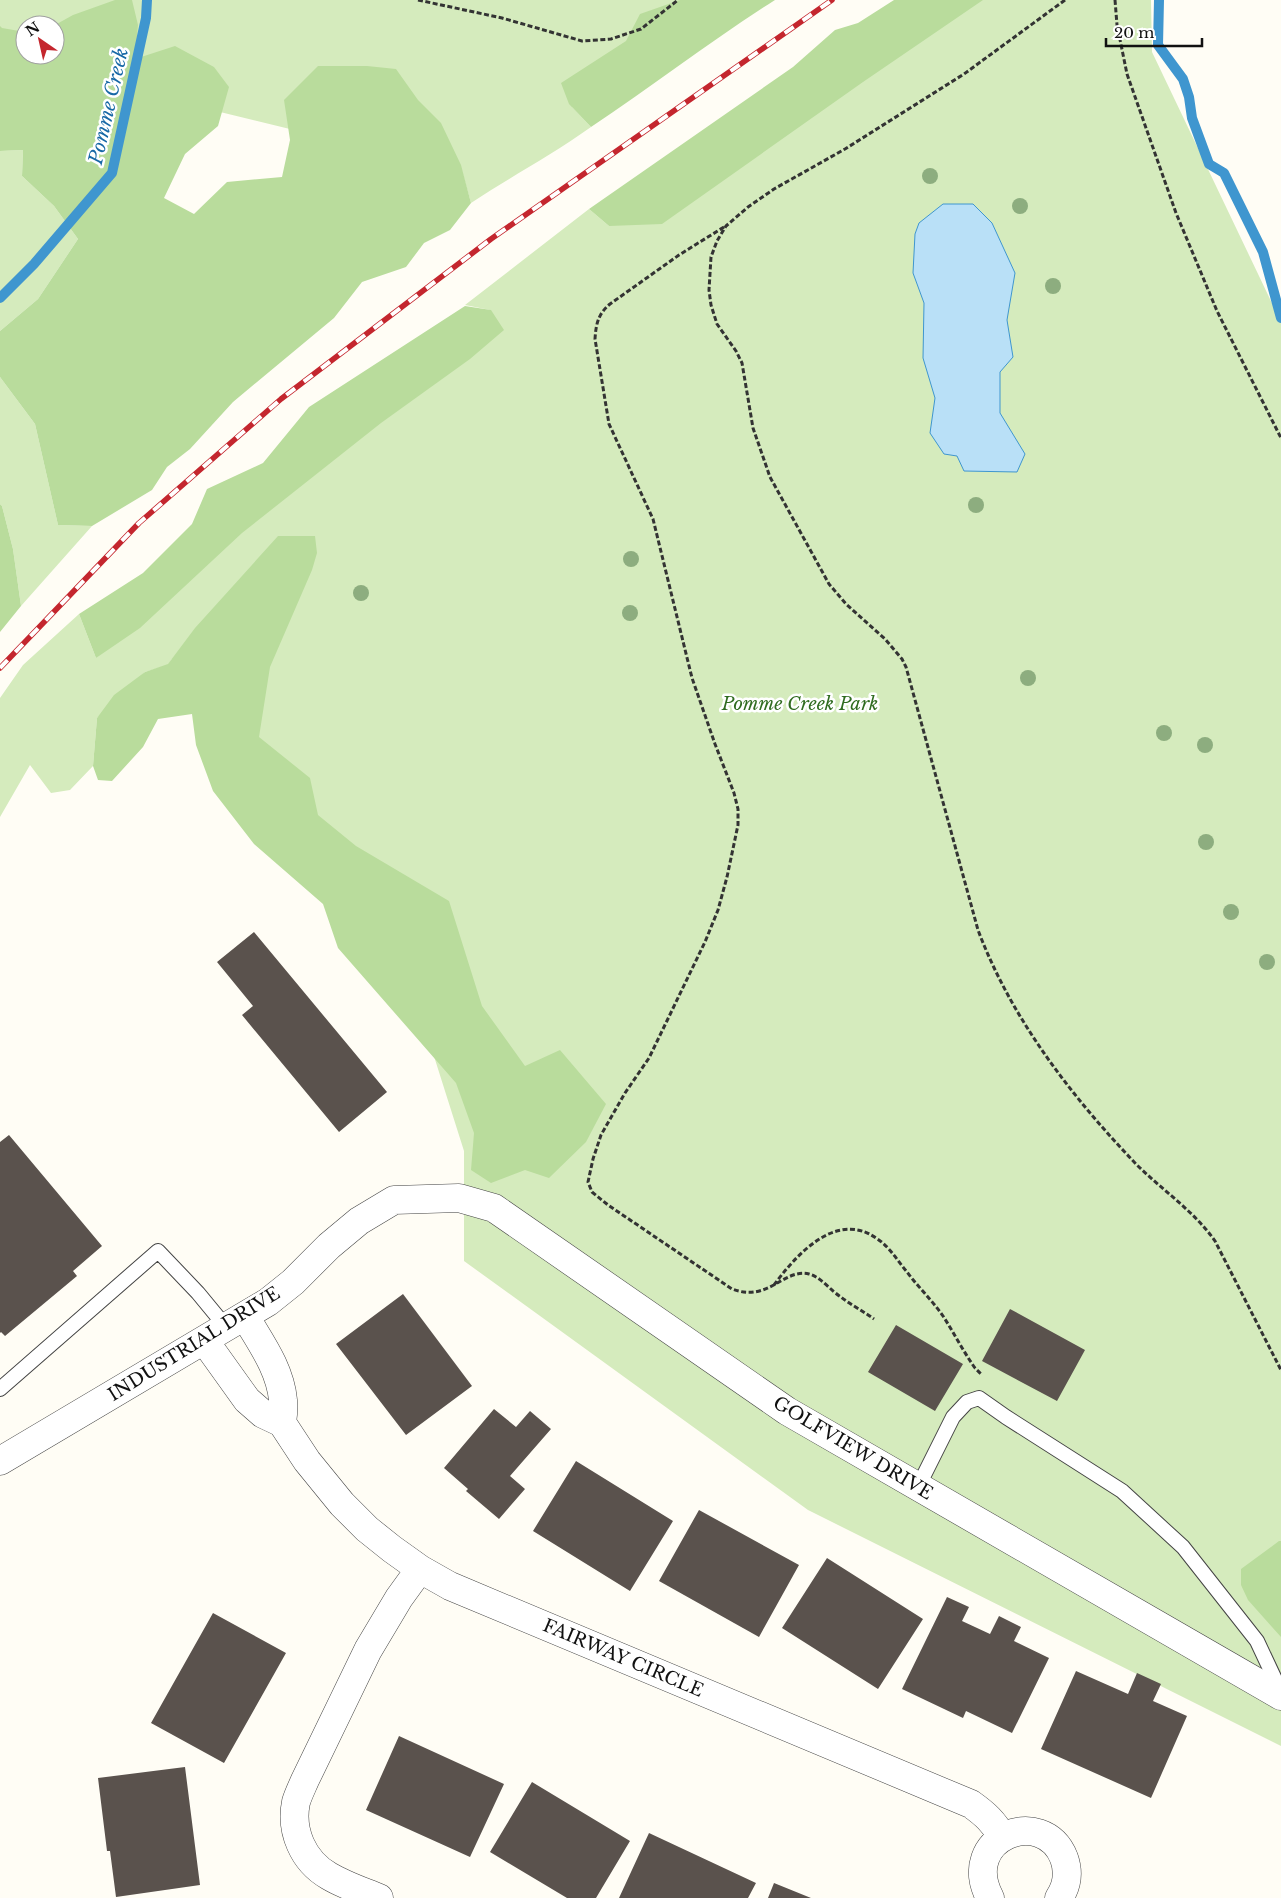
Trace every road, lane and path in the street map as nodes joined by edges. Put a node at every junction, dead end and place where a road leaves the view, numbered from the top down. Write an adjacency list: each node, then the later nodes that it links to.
1 (418, 0): 2 (path)
2 (678, 0)
3 (1066, 0): 5 (path)
4 (1115, 0): 6 (path)
5 (726, 226): 8 (path); 12 (path)
6 (1281, 438)
7 (433, 1198): 10 (street, INDUSTRIAL DRIVE); 18 (street, GOLFVIEW DRIVE)
8 (772, 1287): 9 (path); 13 (path)
9 (874, 1318)
10 (225, 1327): 11 (street); 14 (lane); 15 (street, FAIRWAY CIRCLE); 17 (street, INDUSTRIAL DRIVE)
11 (274, 1366): 15 (street); 16 (street)
12 (1281, 1370)
13 (987, 1379)
14 (0, 1388)
15 (237, 1388): 16 (street, FAIRWAY CIRCLE)
16 (282, 1423): 19 (street, FAIRWAY CIRCLE)
17 (0, 1461)
18 (918, 1487): 20 (street, GOLFVIEW DRIVE); 20 (lane)
19 (420, 1569): 21 (street, FAIRWAY CIRCLE); 22 (street)
20 (1281, 1695)
21 (1002, 1838): 23 (street); 24 (street)
22 (379, 1898)
23 (990, 1898)
24 (1059, 1898)

